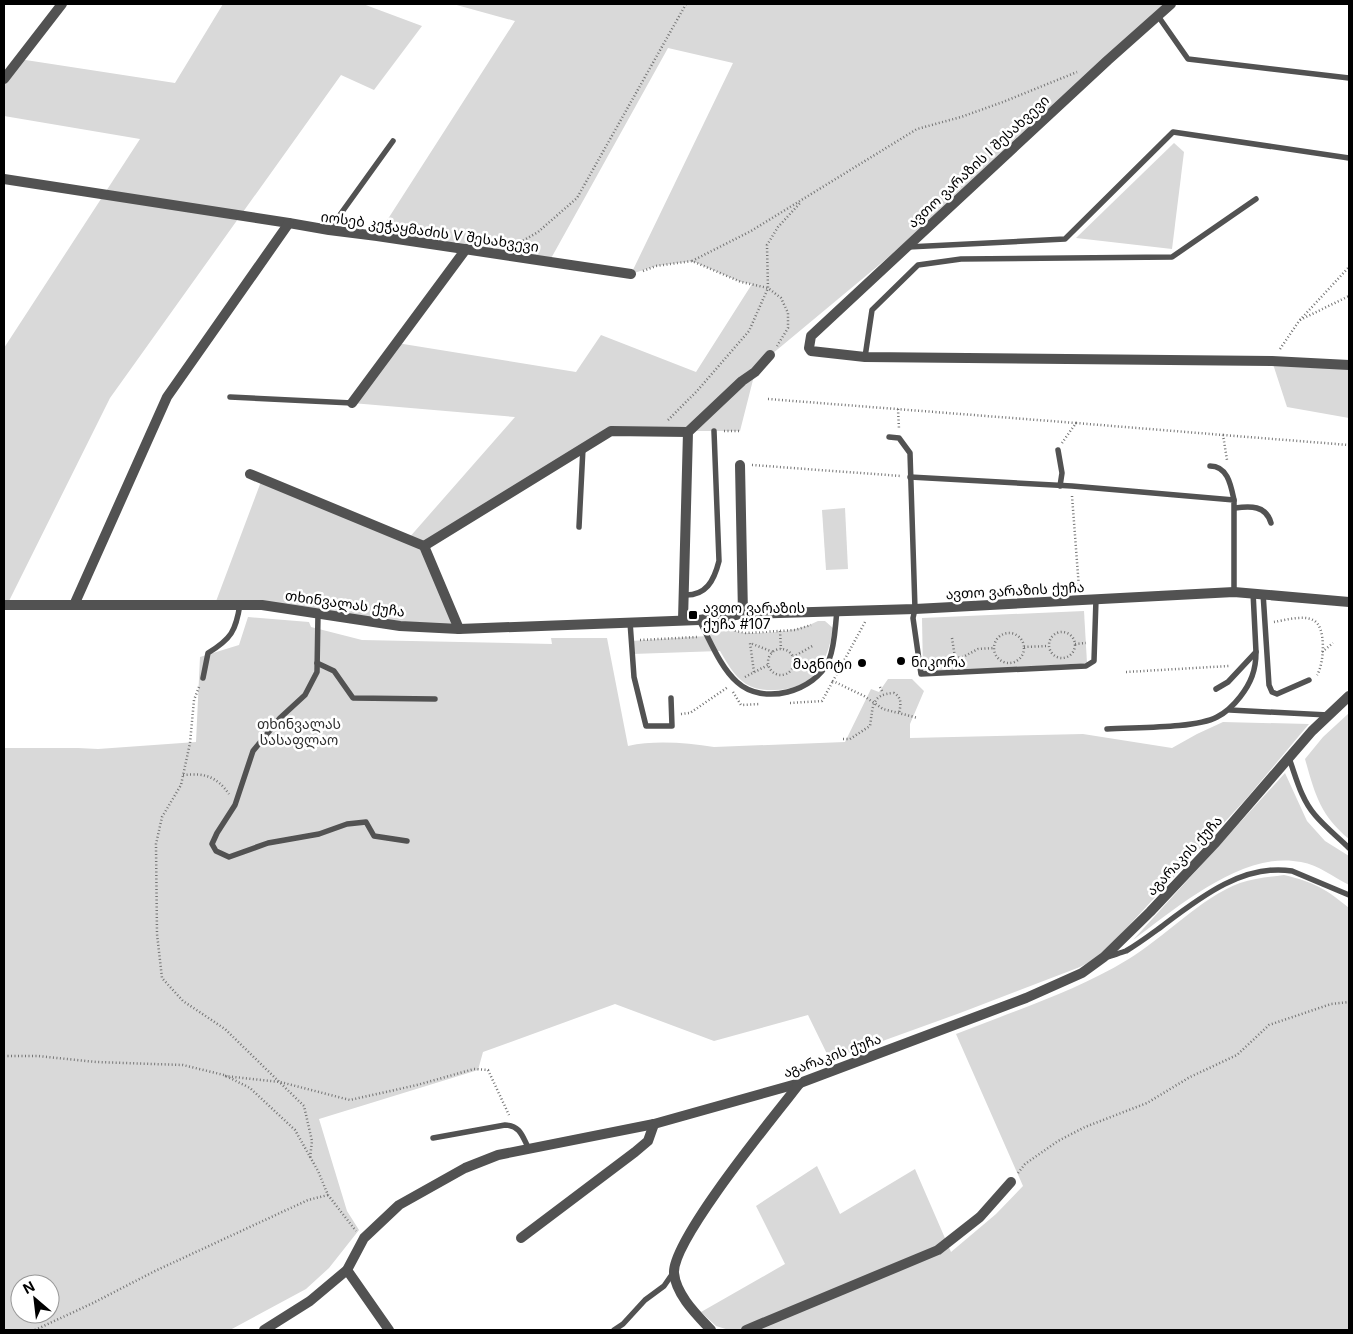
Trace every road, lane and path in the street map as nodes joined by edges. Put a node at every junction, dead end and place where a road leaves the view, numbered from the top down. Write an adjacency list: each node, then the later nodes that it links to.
1 (62, 4): 7 (street)
2 (686, 4): 17 (path)
3 (1171, 4): 4 (street, ავთო ვარაზის I შესახვევი)
4 (1158, 16): 6 (lane); 15 (street, ავთო ვარაზის I შესახვევი)
5 (1080, 70): 11 (path)
6 (1349, 78)
7 (4, 79)
8 (393, 141): 14 (lane)
9 (1349, 158): 15 (lane)
10 (4, 179): 13 (street, იოსებ კეჭაყმაძის V შესახვევი)
11 (803, 200): 18 (path); 21 (path)
12 (1256, 200): 25 (lane)
13 (289, 222): 14 (street, იოსებ კეჭაყმაძის V შესახვევი); 62 (street)
14 (329, 230): 16 (street, იოსებ კეჭაყმაძის V შესახვევი)
15 (906, 247): 25 (street, ავთო ვარაზის I შესახვევი)
16 (466, 249): 17 (street, იოსებ კეჭაყმაძის V შესახვევი); 30 (street)
17 (500, 255): 20 (street, იოსებ კეჭაყმაძის V შესახვევი)
18 (692, 262): 20 (path); 21 (path)
19 (1349, 267): 23 (path)
20 (630, 274)
21 (768, 288): 24 (path); 33 (path)
22 (1349, 296): 23 (path)
23 (1298, 321): 26 (path)
24 (770, 355): 35 (street)
25 (865, 357): 26 (street)
26 (1272, 361): 27 (street)
27 (1349, 365)
28 (230, 397): 30 (lane)
29 (768, 398): 31 (path)
30 (352, 403)
31 (898, 409): 32 (path); 38 (path)
32 (1076, 423): 36 (path); 41 (path)
33 (657, 431): 35 (street); 40 (street)
34 (714, 431): 56 (lane)
35 (688, 432): 56 (street)
36 (1223, 435): 39 (path); 46 (path)
37 (889, 437): 38 (lane)
38 (899, 438): 45 (lane)
39 (1349, 445)
40 (583, 448): 52 (lane); 53 (street)
41 (1058, 450): 47 (lane)
42 (740, 465): 45 (path); 66 (street)
43 (1210, 466): 46 (lane)
44 (250, 474): 53 (street)
45 (910, 477): 47 (lane); 63 (lane)
46 (1229, 479): 49 (lane)
47 (1060, 486): 48 (lane)
48 (1072, 486): 49 (lane); 58 (path)
49 (1234, 500): 50 (lane)
50 (1235, 508): 51 (lane); 54 (lane)
51 (1271, 523)
52 (579, 527)
53 (424, 546): 73 (street)
54 (1234, 592): 55 (street, ავთო ვარაზის ქუჩა); 57 (street, ავთო ვარაზის ქუჩა)
55 (1258, 593): 59 (street, ავთო ვარაზის ქუჩა); 71 (lane); 85 (lane)
56 (684, 595): 68 (street)
57 (1096, 599): 58 (street, ავთო ვარაზის ქუჩა); 95 (lane)
58 (1080, 600): 63 (street, ავთო ვარაზის ქუჩა)
59 (1349, 602)
60 (240, 604): 62 (street, თხინვალას ქუჩა); 65 (street, თხინვალას ქუჩა); 97 (lane)
61 (4, 605): 62 (street, თხინვალას ქუჩა)
62 (74, 605)
63 (915, 609): 64 (street, ავთო ვარაზის ქუჩა); 95 (lane)
64 (837, 611): 66 (street, ავთო ვარაზის ქუჩა); 96 (lane)
65 (318, 614): 73 (street, თხინვალას ქუჩა); 89 (lane)
66 (742, 614): 69 (street, ავთო ვარაზის ქუჩა)
67 (871, 619): 106 (path)
68 (683, 620): 69 (street, ავთო ვარაზის ქუჩა); 70 (street, თხინვალას ქუჩა)
69 (699, 620): 75 (lane)
70 (630, 622): 73 (street, თხინვალას ქუჩა); 77 (lane)
71 (1265, 623): 86 (path); 98 (lane)
72 (813, 624): 74 (path)
73 (459, 629)
74 (780, 631): 75 (path); 83 (path)
75 (707, 636): 77 (path); 99 (lane)
76 (952, 638): 88 (path)
77 (631, 641): 109 (lane)
78 (1333, 643): 86 (path)
79 (814, 646): 87 (path)
80 (1048, 646): 80 (path); 81 (path)
81 (1024, 647): 82 (path); 82 (path)
82 (994, 648): 88 (path)
83 (781, 649): 84 (path); 87 (path)
84 (773, 652): 91 (path); 93 (path)
85 (1256, 652): 92 (lane); 107 (lane)
86 (1322, 652): 98 (path)
87 (793, 657): 90 (path)
88 (956, 658): 95 (path)
89 (317, 663): 105 (lane); 116 (lane)
90 (795, 663): 91 (path); 96 (path)
91 (768, 665): 93 (path)
92 (1243, 666): 94 (path); 101 (lane)
93 (754, 672): 99 (path)
94 (1126, 672)
95 (956, 673)
96 (817, 675): 99 (lane)
97 (203, 678): 115 (path)
98 (1309, 680)
99 (736, 682): 109 (path)
100 (880, 687): 102 (path)
101 (1216, 688)
102 (883, 693): 106 (path); 108 (path)
103 (1349, 696): 110 (street, აგარაკის ქუჩა)
104 (671, 698): 109 (lane)
105 (435, 699)
106 (874, 703): 108 (path); 113 (path)
107 (1230, 710): 110 (lane); 112 (lane)
108 (900, 713): 111 (path)
109 (672, 714)
110 (1328, 715): 114 (street, აგარაკის ქუჩა)
111 (918, 718)
112 (1106, 729)
113 (843, 739)
114 (1289, 758): 118 (lane); 120 (street, აგარაკის ქუჩა)
115 (183, 775): 116 (path); 124 (path)
116 (237, 797): 117 (lane)
117 (407, 841)
118 (1349, 848)
119 (1349, 895): 120 (lane)
120 (1104, 957): 125 (street, აგარაკის ქუჩა)
121 (1349, 1002): 131 (path)
122 (4, 1056): 123 (path)
123 (224, 1075): 124 (path); 130 (path)
124 (280, 1082): 127 (path); 130 (path)
125 (800, 1083): 126 (street, აგარაკის ქუჩა); 136 (street)
126 (654, 1124): 129 (street, აგარაკის ქუჩა); 134 (street)
127 (514, 1126): 128 (lane); 129 (lane)
128 (433, 1138)
129 (529, 1149): 133 (street, აგარაკის ქუჩა)
130 (310, 1158): 132 (path)
131 (1010, 1182): 142 (street)
132 (328, 1195): 133 (path); 137 (path)
133 (364, 1238): 135 (street, აგარაკის ქუჩა)
134 (521, 1238)
135 (347, 1270): 138 (street, აგარაკის ქუჩა); 139 (street)
136 (674, 1271): 140 (lane); 141 (street)
137 (35, 1330)
138 (264, 1330)
139 (389, 1330)
140 (614, 1330)
141 (711, 1330)
142 (746, 1330)

